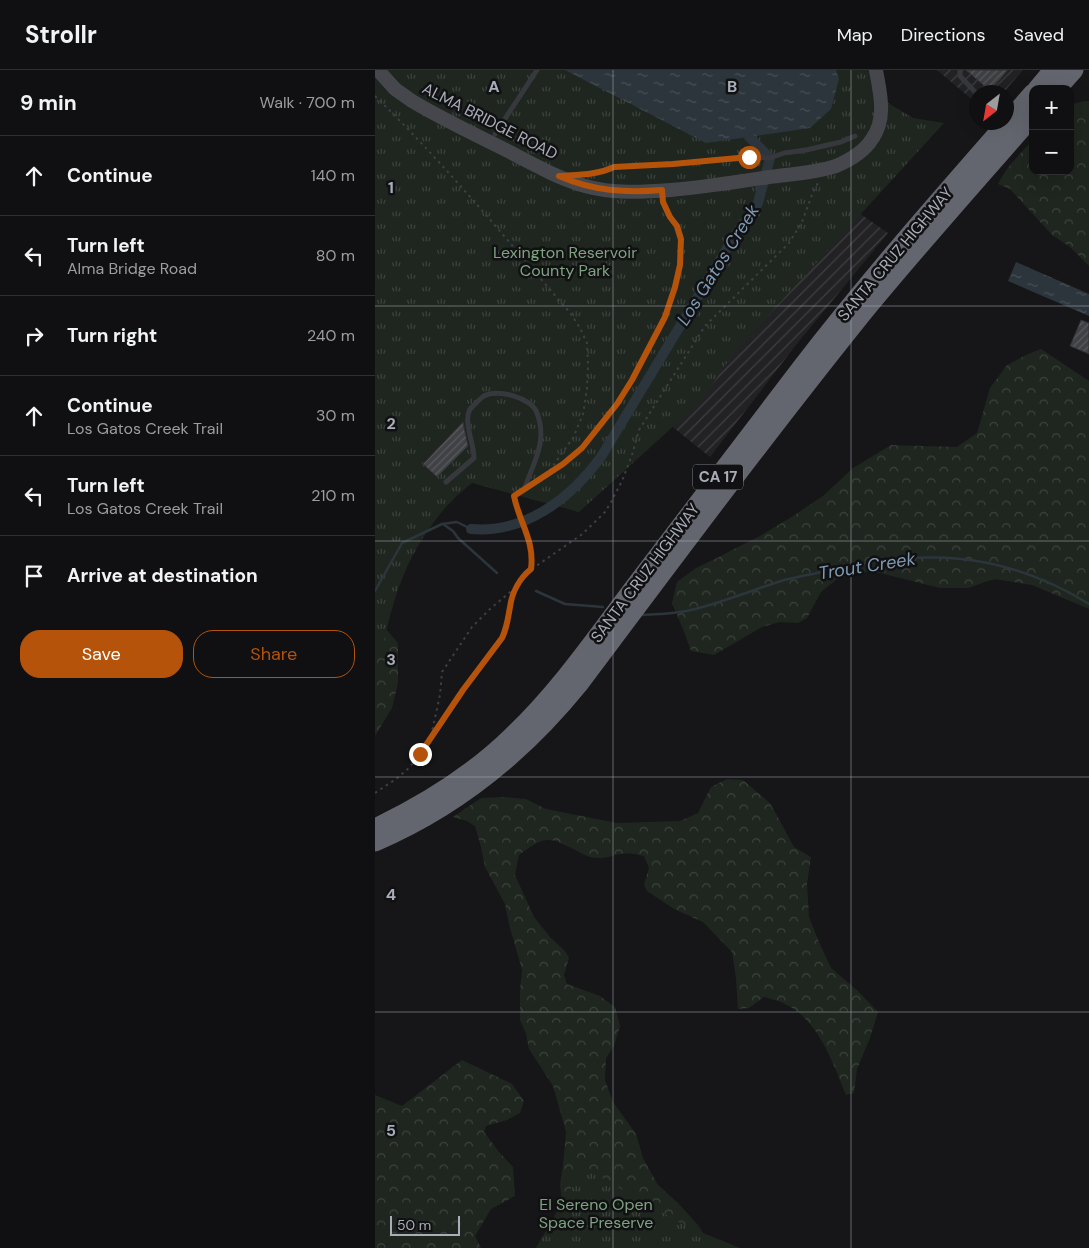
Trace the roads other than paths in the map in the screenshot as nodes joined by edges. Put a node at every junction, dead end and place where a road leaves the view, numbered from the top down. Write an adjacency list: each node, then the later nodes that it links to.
1 (378, 70): 16 (street, ALMA BRIDGE ROAD)
2 (537, 70): 14 (lane)
3 (876, 70): 17 (street, ALMA BRIDGE ROAD)
4 (960, 70): 9 (lane)
5 (1053, 70): 7 (highway)
6 (1074, 70): 8 (highway)
7 (1040, 85)
8 (1061, 85)
9 (969, 86)
10 (1029, 97): 11 (highway, SANTA CRUZ HIGHWAY / CA 17)
11 (1014, 113)
12 (1029, 121): 22 (highway, SANTA CRUZ HIGHWAY / CA 17)
13 (999, 130): 21 (highway, SANTA CRUZ HIGHWAY / CA 17)
14 (495, 134)
15 (855, 136): 16 (lane)
16 (559, 176): 17 (street, ALMA BRIDGE ROAD)
17 (662, 190): 18 (lane)
18 (681, 239)
19 (446, 482): 20 (lane)
20 (524, 490)
21 (375, 828)
22 (375, 842)

